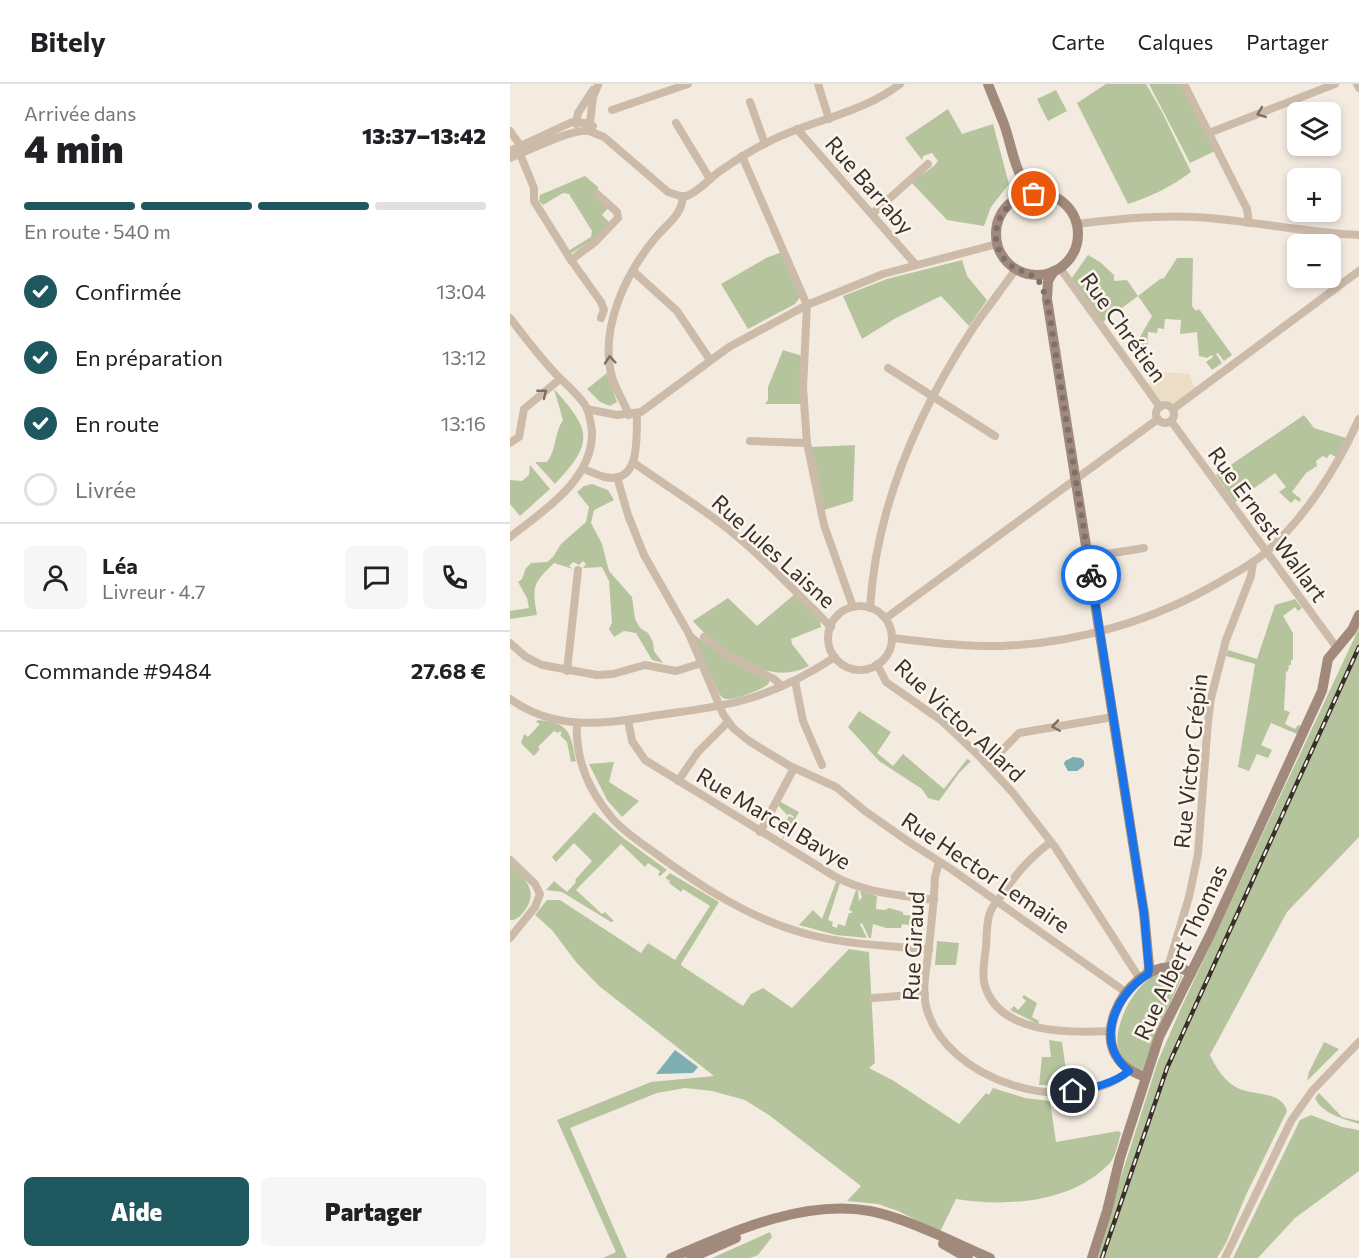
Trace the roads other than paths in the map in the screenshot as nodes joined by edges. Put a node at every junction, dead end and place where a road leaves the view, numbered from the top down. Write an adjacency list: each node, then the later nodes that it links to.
1 (598, 84): 14 (street); 16 (street)
2 (688, 84): 12 (street)
3 (818, 84): 13 (street)
4 (900, 84): 9 (street)
5 (987, 84): 27 (street)
6 (1184, 84): 20 (street)
7 (1335, 84): 20 (street, one-way to 20)
8 (1357, 84): 10 (street)
9 (892, 87): 13 (street)
10 (1359, 88)
11 (750, 102): 21 (street)
12 (612, 110)
13 (829, 119): 17 (street)
14 (575, 122): 16 (street); 19 (street); 23 (street)
15 (676, 123): 28 (street)
16 (589, 128): 19 (street); 31 (street)
17 (797, 129): 21 (street); 33 (street, Rue Barraby)
18 (510, 131): 23 (street)
19 (577, 131): 23 (street)
20 (1209, 133): 34 (street)
21 (765, 144): 24 (street)
22 (510, 151): 23 (street)
23 (522, 151): 25 (street); 38 (street)
24 (742, 156): 28 (street); 46 (street)
25 (510, 158)
26 (928, 164): 33 (street)
27 (1019, 172): 30 (street); 32 (street)
28 (710, 179): 31 (street)
29 (597, 194): 38 (street)
30 (1034, 194): 32 (street); 35 (street)
31 (683, 196): 42 (street)
32 (1016, 199): 37 (street)
33 (872, 214): 39 (street, Rue Barraby)
34 (1249, 223): 35 (street); 36 (street)
35 (1077, 224): 41 (street)
36 (1359, 235)
37 (997, 244): 39 (street); 40 (street)
38 (571, 260): 48 (street)
39 (916, 265): 46 (street)
40 (1016, 269): 44 (street); 54 (street)
41 (1057, 270): 44 (street); 45 (street); 55 (street, Rue Chrétien)
42 (633, 271): 51 (street); 58 (street, one-way to 42)
43 (1359, 271): 57 (street)
44 (1031, 274): 45 (street)
45 (1047, 299): 69 (street)
46 (807, 305): 51 (street); 65 (street)
47 (510, 318): 49 (street)
48 (601, 318)
49 (518, 328): 50 (street); 53 (street)
50 (510, 335)
51 (710, 360): 58 (street)
52 (888, 368): 54 (street)
53 (560, 379): 56 (street); 64 (street, one-way to 53)
54 (933, 396): 62 (street); 77 (street)
55 (1160, 407): 57 (street); 59 (street)
56 (587, 409): 58 (street); 67 (street)
57 (1173, 410): 61 (street)
58 (633, 414): 66 (street)
59 (1158, 418): 61 (street); 69 (street)
60 (1359, 419): 72 (street)
61 (1171, 421): 72 (street, Rue Ernest Wallart)
62 (995, 436)
63 (750, 441): 65 (street)
64 (510, 443)
65 (807, 443): 76 (street)
66 (634, 463): 68 (street); 80 (street, Rue Jules Laisne)
67 (583, 469): 68 (street); 70 (street)
68 (617, 477): 87 (street)
69 (1076, 479): 73 (street); 79 (street)
70 (510, 537)
71 (1144, 548): 73 (street)
72 (1266, 552): 74 (street); 85 (street, Rue Ernest Wallart)
73 (1088, 557): 81 (street)
74 (1253, 562): 81 (street); 111 (street, Rue Victor Crépin)
75 (578, 570): 89 (street)
76 (854, 607): 77 (street); 80 (street)
77 (870, 608): 79 (street)
78 (1359, 613): 85 (street, Rue Albert Thomas)
79 (886, 618): 83 (street)
80 (831, 627): 86 (street)
81 (1100, 632): 83 (street); 94 (street)
82 (704, 637): 91 (street)
83 (892, 639): 88 (street)
84 (510, 643): 89 (street)
85 (1334, 646): 112 (street, Rue Albert Thomas)
86 (835, 657): 88 (street); 90 (street)
87 (702, 663): 89 (street); 93 (street)
88 (877, 664): 99 (street, Rue Victor Allard)
89 (567, 671)
90 (795, 681): 91 (street); 98 (street)
91 (782, 686): 93 (street)
92 (510, 699): 97 (street)
93 (720, 705): 95 (street); 96 (street)
94 (1113, 717): 99 (street, one-way to 99); 108 (street)
95 (628, 720): 97 (street); 101 (street, Rue Marcel Bavye)
96 (728, 722): 100 (street, Rue Hector Lemaire); 101 (street)
97 (577, 723): 110 (street)
98 (822, 765)
99 (988, 765): 103 (street, Rue Victor Allard)
100 (794, 768): 102 (street); 105 (street, Rue Hector Lemaire)
101 (678, 781): 102 (street, Rue Marcel Bavye)
102 (760, 832): 106 (street, Rue Marcel Bavye)
103 (1051, 842): 107 (street); 113 (street, Rue Victor Allard)
104 (510, 860): 109 (street)
105 (939, 862): 106 (street, Rue Giraud); 107 (street, Rue Hector Lemaire)
106 (934, 900): 110 (street, Rue Giraud)
107 (997, 901): 114 (street, Rue Hector Lemaire); 117 (street)
108 (1144, 913): 111 (street); 113 (street)
109 (510, 938)
110 (929, 950): 115 (street, Rue Giraud)
111 (1164, 968): 112 (street); 113 (street)
112 (1191, 973): 120 (street, Rue Albert Thomas)
113 (1144, 976): 114 (street)
114 (1127, 993): 117 (street)
115 (925, 994): 116 (street); 119 (street, Rue Giraud)
116 (873, 998)
117 (1111, 1031): 119 (street)
118 (1359, 1042): 130 (street)
119 (1129, 1071): 120 (street)
120 (1146, 1077): 121 (street, Rue Albert Thomas)
121 (1120, 1158): 128 (street, Rue Albert Thomas); 129 (street, Rue Albert Thomas)
122 (794, 1213): 123 (street); 124 (street); 125 (street)
123 (901, 1221): 126 (street); 127 (street)
124 (671, 1258)
125 (691, 1258)
126 (968, 1258)
127 (990, 1258)
128 (1085, 1258)
129 (1092, 1258)
130 (1225, 1258)

